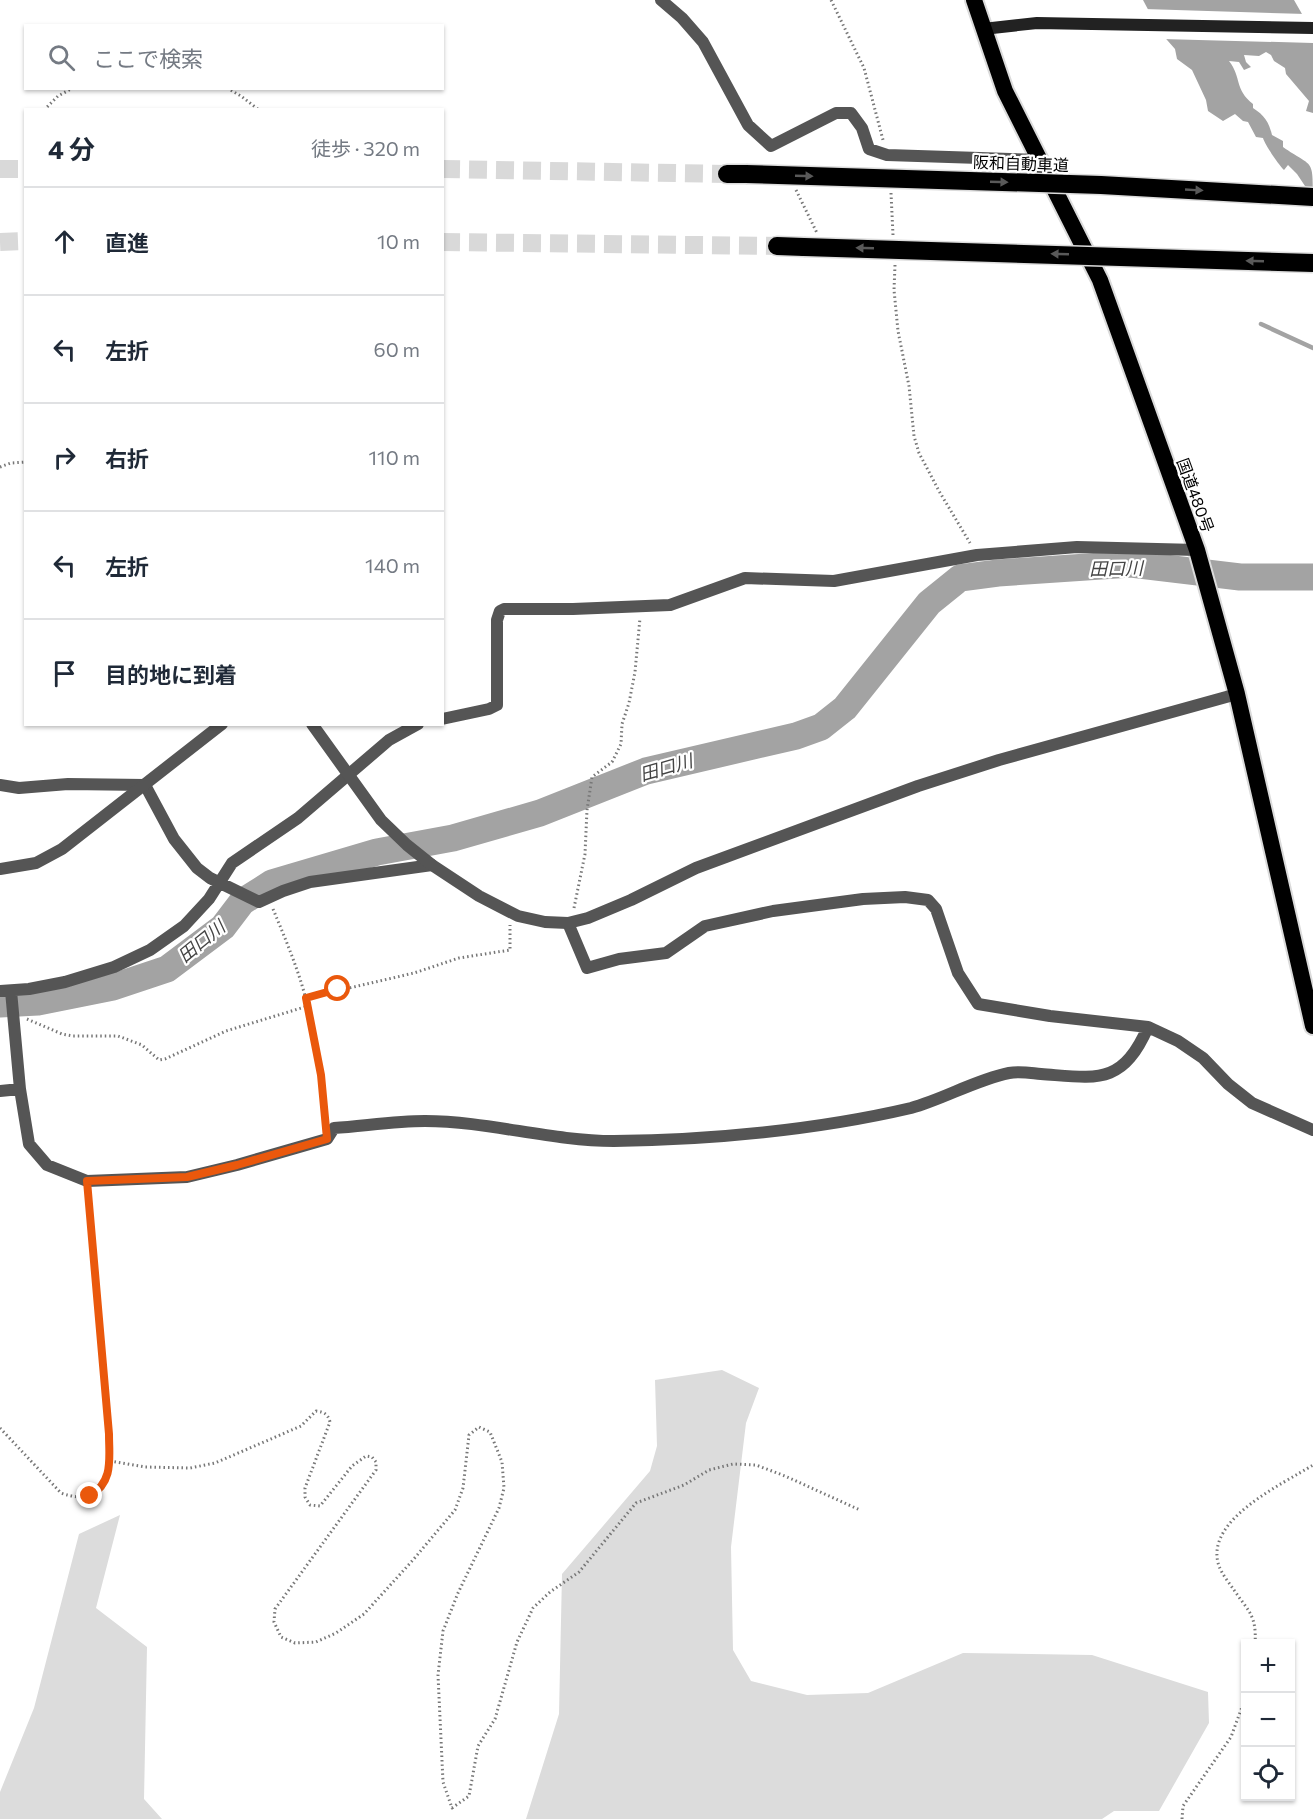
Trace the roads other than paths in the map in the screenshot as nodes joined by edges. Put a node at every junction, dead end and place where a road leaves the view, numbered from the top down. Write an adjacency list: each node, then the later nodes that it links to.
1 (661, 0): 5 (street)
2 (974, 0): 4 (highway, 国道480号)
3 (1313, 28): 4 (main road)
4 (983, 29): 5 (highway, 国道480号)
5 (1040, 160): 10 (highway, 国道480号)
6 (727, 174): 7 (highway, 阪和自動車道, one-way to 7, bridge)
7 (1313, 197)
8 (777, 246): 9 (highway, one-way to 8, bridge)
9 (1313, 263)
10 (1198, 554): 11 (highway, 国道480号); 12 (street)
11 (1237, 694): 22 (street); 24 (highway, 国道480号)
12 (444, 719)
13 (219, 726): 18 (street)
14 (313, 726): 16 (street)
15 (414, 726): 16 (street)
16 (347, 775): 19 (street); 21 (street)
17 (0, 785): 18 (street)
18 (145, 785): 20 (street); 21 (street)
19 (432, 864): 21 (street); 22 (street)
20 (0, 869)
21 (226, 885): 23 (street)
22 (571, 922): 25 (street)
23 (5, 991): 26 (street)
24 (1313, 1026)
25 (1148, 1027): 26 (street); 28 (street)
26 (20, 1089): 27 (street)
27 (0, 1091)
28 (1313, 1130)

